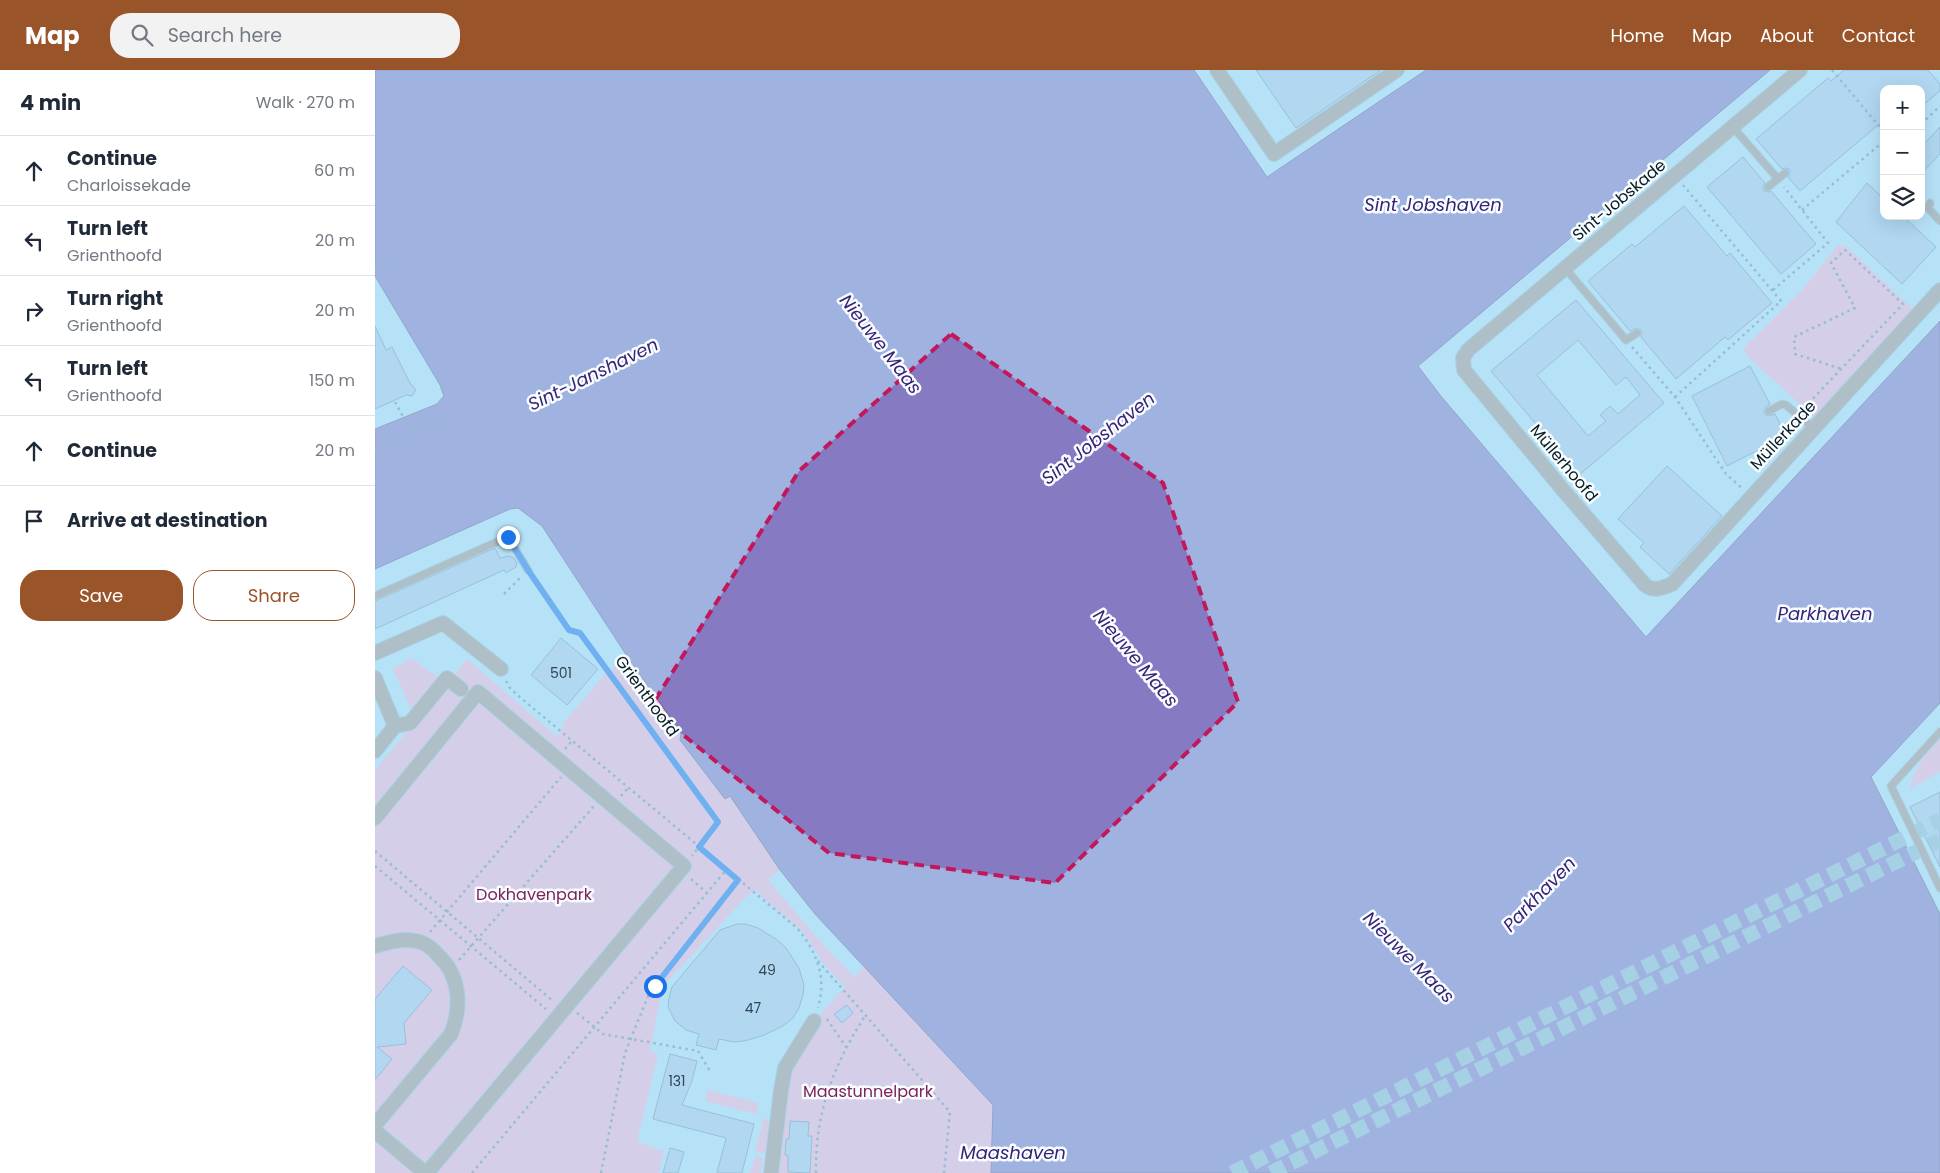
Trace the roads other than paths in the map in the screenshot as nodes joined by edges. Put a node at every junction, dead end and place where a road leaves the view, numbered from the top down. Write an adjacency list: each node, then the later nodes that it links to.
1 (1217, 70): 2 (street)
2 (1397, 70)
3 (1800, 70): 4 (street, Sint-Jobskade)
4 (1733, 127): 6 (lane); 10 (street, Sint-Jobskade)
5 (1785, 173): 6 (lane)
6 (1778, 179): 7 (lane)
7 (1769, 188)
8 (1930, 203): 9 (lane)
9 (1940, 221)
10 (1565, 268): 12 (lane); 13 (street, Sint-Jobskade)
11 (1940, 290): 15 (street, Müllerkade)
12 (1637, 333)
13 (1463, 358): 17 (street, Müllerhoofd)
14 (1769, 411): 15 (lane)
15 (1813, 428): 17 (street, Müllerkade)
16 (528, 570): 18 (lane)
17 (1646, 586)
18 (375, 596)
19 (375, 653): 20 (street)
20 (501, 669)
21 (375, 678): 23 (street)
22 (461, 689): 23 (street)
23 (395, 726): 25 (street)
24 (1940, 732): 27 (lane)
25 (375, 751)
26 (375, 818): 33 (street)
27 (1938, 878): 28 (lane)
28 (1940, 888)
29 (375, 946): 31 (street)
30 (813, 1021): 34 (street)
31 (375, 1125)
32 (375, 1130): 33 (street)
33 (426, 1173)
34 (771, 1173)

